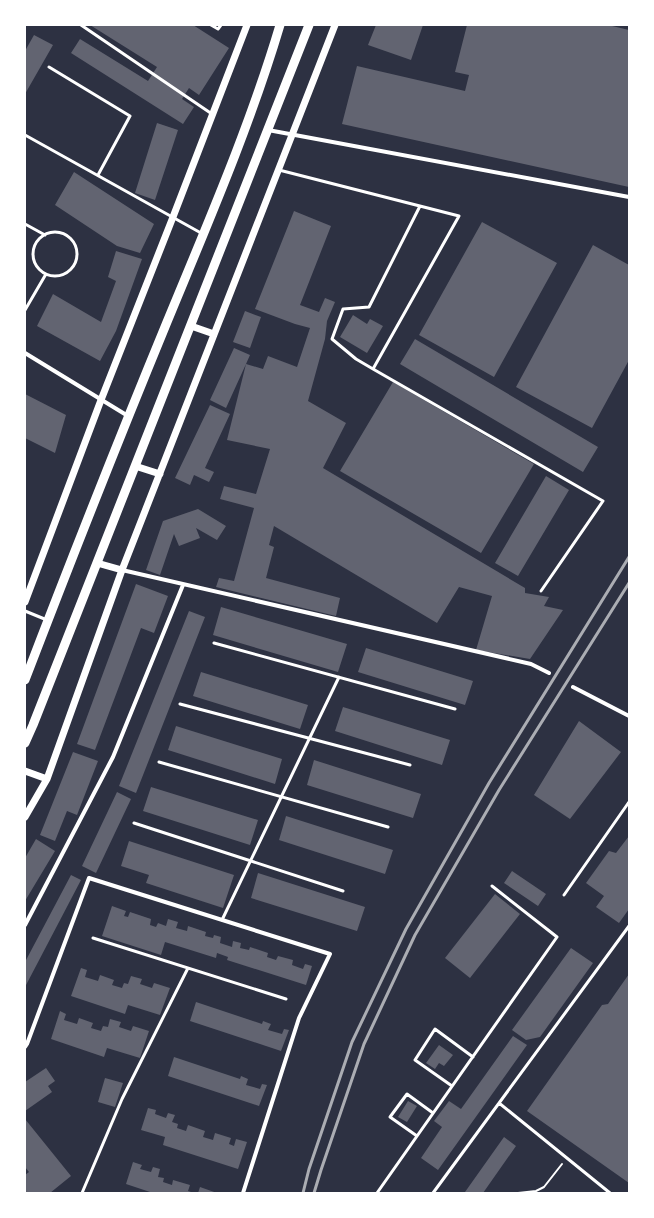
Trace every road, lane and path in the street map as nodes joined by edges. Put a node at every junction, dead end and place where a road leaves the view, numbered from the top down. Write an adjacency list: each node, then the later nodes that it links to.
1 (81, 25): 9 (lane)
2 (210, 25): 3 (lane)
3 (221, 25)
4 (247, 25): 9 (street)
5 (280, 25): 19 (main road)
6 (309, 25): 10 (main road)
7 (335, 25): 11 (street)
8 (49, 67): 14 (lane)
9 (212, 114): 17 (street)
10 (268, 130): 11 (street); 23 (main road)
11 (291, 134): 13 (street); 15 (street)
12 (25, 135): 14 (lane)
13 (278, 170): 16 (lane); 24 (street)
14 (98, 175): 17 (lane)
15 (629, 197)
16 (420, 206): 26 (lane); 26 (lane)
17 (173, 217): 19 (lane); 27 (street)
18 (25, 224): 20 (lane)
19 (203, 234): 28 (main road)
20 (45, 235): 21 (lane); 21 (lane)
21 (46, 274): 22 (lane)
22 (25, 310)
23 (191, 326): 24 (street); 29 (main road)
24 (214, 334): 30 (street)
25 (25, 353): 27 (street)
26 (373, 369): 34 (lane)
27 (101, 400): 28 (street); 35 (street)
28 (128, 416): 37 (main road)
29 (135, 466): 30 (street); 31 (main road)
30 (160, 474): 32 (street)
31 (97, 563): 32 (street); 47 (main road)
32 (122, 570): 33 (street); 51 (street)
33 (183, 585): 39 (street); 62 (street)
34 (541, 591)
35 (25, 602)
36 (25, 611): 37 (lane)
37 (48, 621): 41 (main road)
38 (214, 643): 40 (lane)
39 (549, 673)
40 (339, 677): 44 (lane); 46 (lane)
41 (25, 680)
42 (573, 687): 45 (street)
43 (180, 704): 46 (lane)
44 (455, 709)
45 (629, 716)
46 (309, 739): 49 (lane); 52 (lane)
47 (25, 743)
48 (159, 762): 52 (lane)
49 (410, 765)
50 (25, 771): 51 (street)
51 (47, 779): 54 (street)
52 (282, 797): 56 (lane); 57 (lane)
53 (629, 802): 60 (lane)
54 (25, 817)
55 (134, 823): 57 (lane)
56 (388, 827)
57 (251, 861): 59 (lane); 61 (lane)
58 (492, 886): 68 (lane)
59 (343, 891)
60 (564, 895)
61 (222, 920): 67 (street); 75 (street)
62 (25, 925)
63 (629, 926): 70 (lane)
64 (93, 938): 65 (lane)
65 (188, 968): 66 (lane); 74 (lane)
66 (286, 999)
67 (25, 1047)
68 (473, 1057): 69 (lane); 69 (lane)
69 (452, 1086): 71 (lane)
70 (499, 1103): 73 (lane); 77 (lane)
71 (433, 1113): 72 (lane); 72 (lane)
72 (417, 1136): 76 (lane)
73 (566, 1158): 78 (path); 79 (lane)
74 (82, 1193)
75 (243, 1193)
76 (377, 1193)
77 (433, 1193)
78 (518, 1193)
79 (610, 1193)

